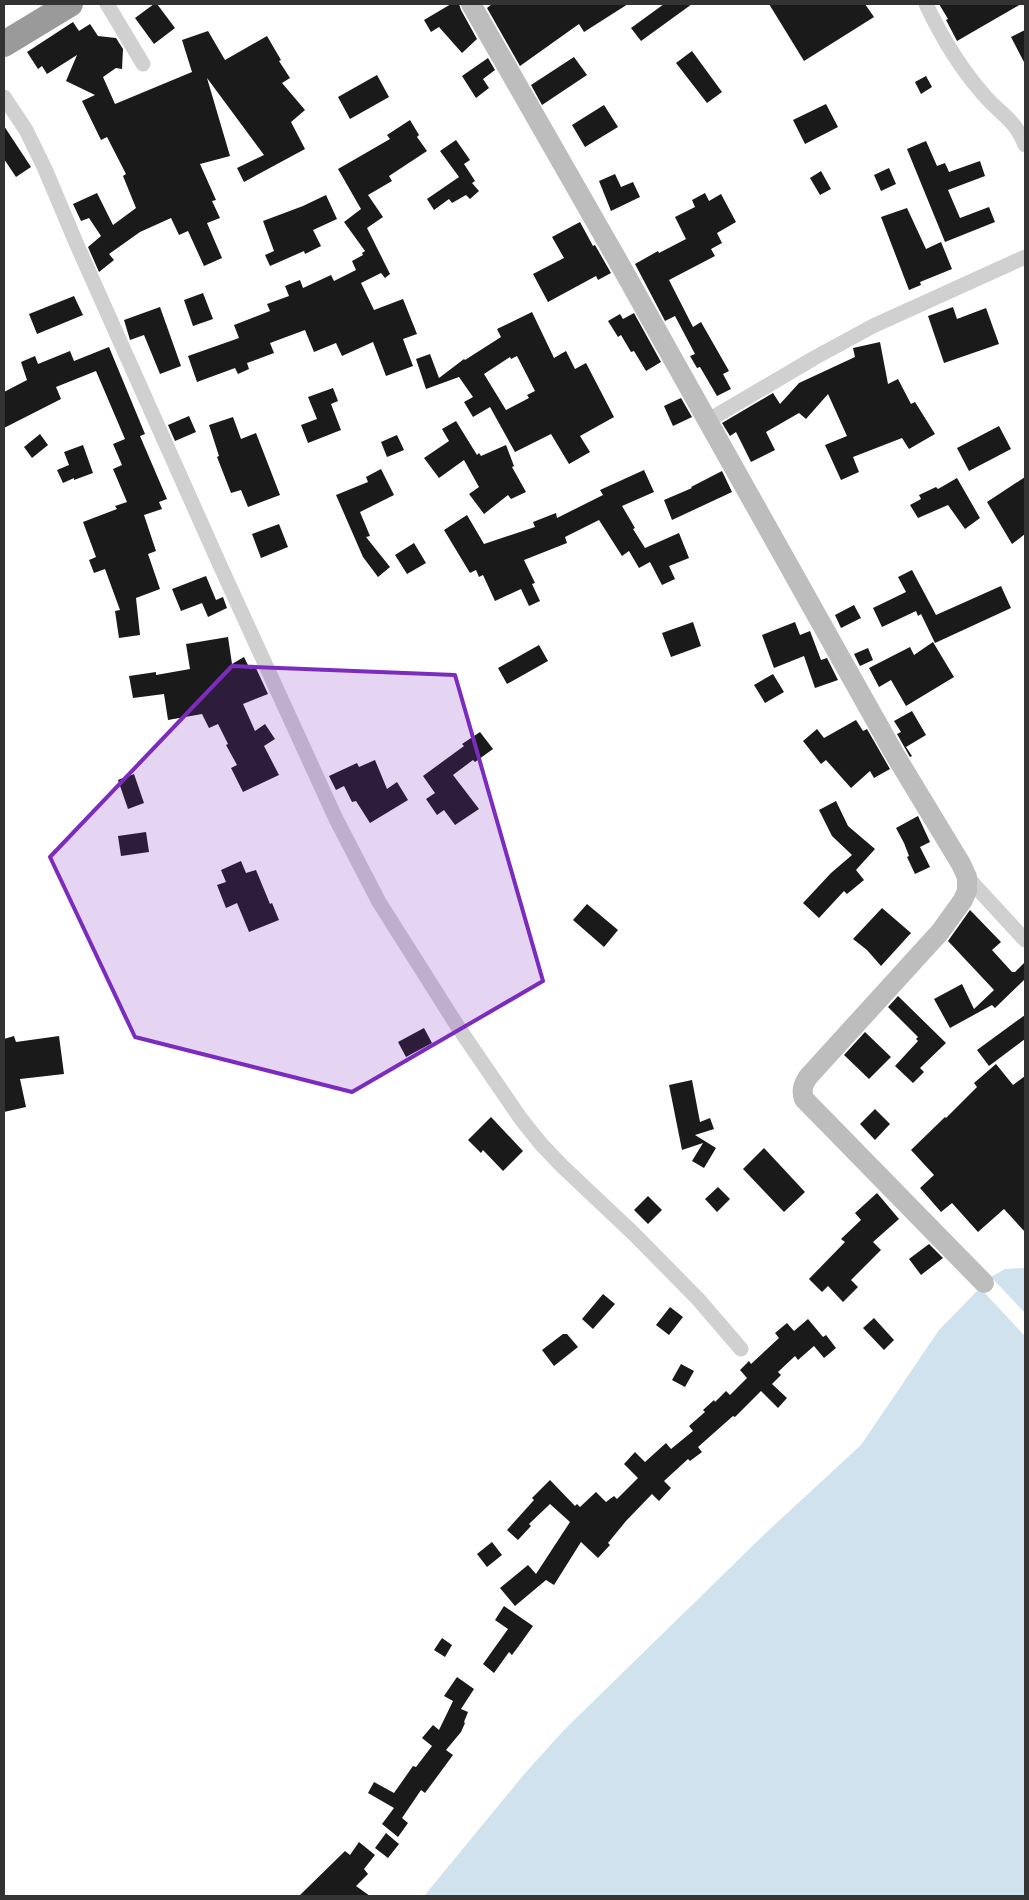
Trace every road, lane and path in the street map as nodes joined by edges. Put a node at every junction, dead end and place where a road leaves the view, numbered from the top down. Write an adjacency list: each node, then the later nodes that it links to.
1 (70, 4): 5 (highway)
2 (107, 4): 6 (street)
3 (471, 4): 10 (street)
4 (926, 4): 8 (street)
5 (4, 44)
6 (143, 64)
7 (4, 97): 14 (street)
8 (1025, 146)
9 (1025, 257): 10 (street)
10 (707, 421): 11 (street)
11 (966, 877): 12 (street); 13 (street)
12 (1025, 940)
13 (984, 1283)
14 (741, 1349)

